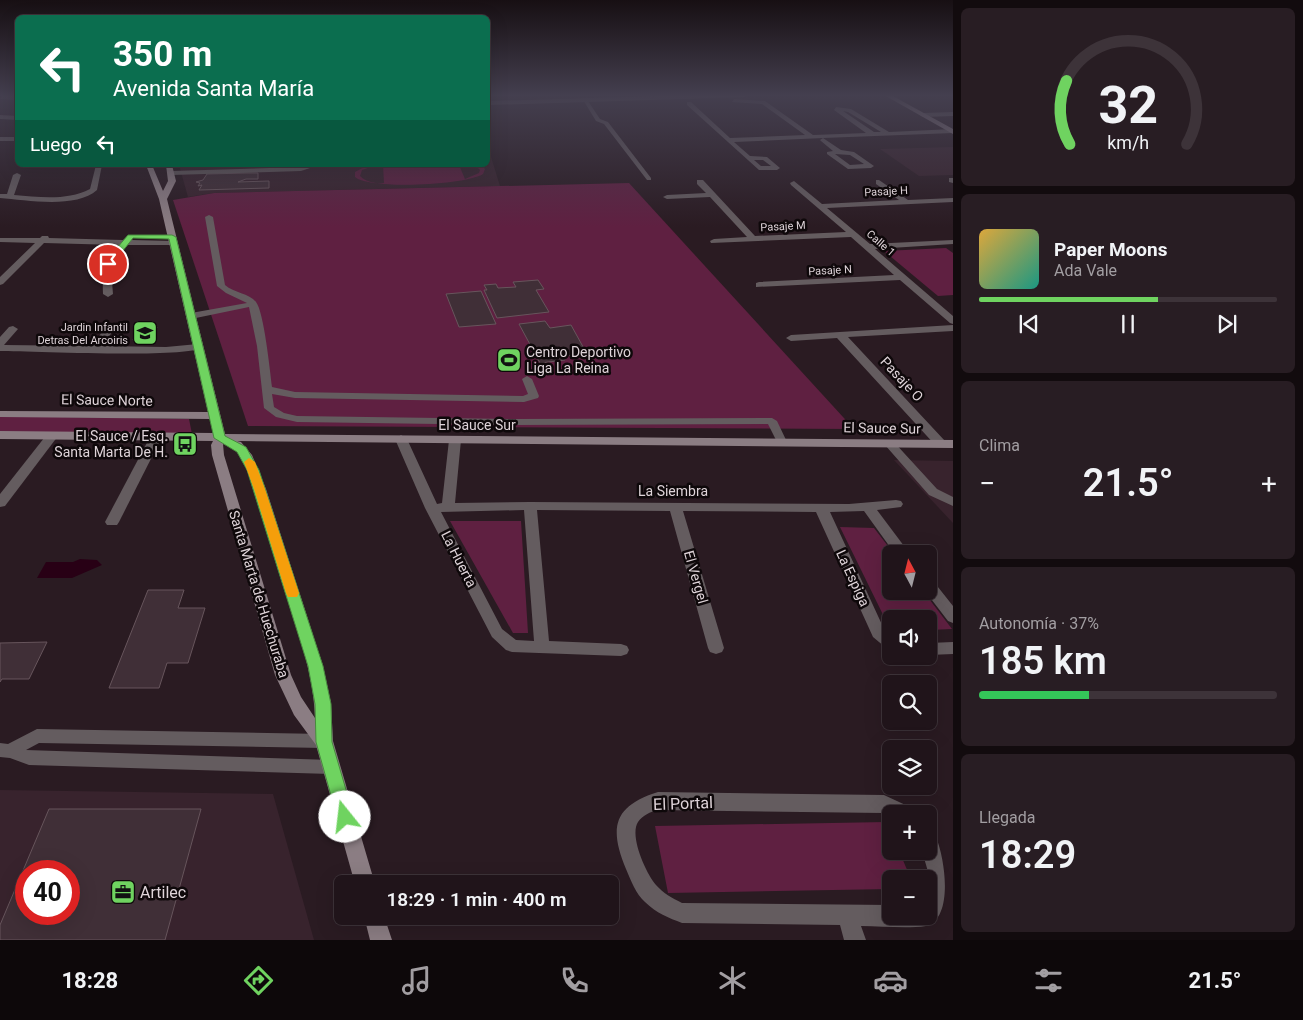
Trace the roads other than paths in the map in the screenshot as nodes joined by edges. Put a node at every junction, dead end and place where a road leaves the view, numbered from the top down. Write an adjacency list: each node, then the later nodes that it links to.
1 (0, 139): 2 (street)
2 (15, 139)
3 (618, 139): 19 (lane)
4 (731, 139): 9 (street)
5 (787, 139): 9 (street)
6 (814, 139): 8 (street)
7 (838, 139): 8 (street)
8 (823, 140): 10 (street)
9 (734, 141): 11 (street)
10 (839, 152): 10 (street)
11 (748, 158)
12 (99, 167): 25 (street)
13 (150, 167): 27 (street, Santa Marta de Huechuraba)
14 (170, 167): 17 (street)
15 (308, 167): 16 (lane)
16 (224, 168): 17 (lane)
17 (171, 173): 27 (street)
18 (17, 175): 25 (street)
19 (649, 179)
20 (700, 182): 23 (street)
21 (879, 182): 30 (street)
22 (794, 183): 31 (street, Calle 1)
23 (712, 195): 26 (street); 38 (street)
24 (0, 196): 25 (street)
25 (10, 197)
26 (667, 197)
27 (163, 199): 40 (street, Santa Marta de Huechuraba)
28 (944, 200): 29 (street, Pasaje H); 30 (street, Pasaje H); 32 (street)
29 (953, 200)
30 (906, 202): 31 (street, Pasaje H)
31 (820, 206): 35 (street, Calle 1)
32 (953, 206)
33 (209, 217): 48 (lane)
34 (0, 234): 36 (street)
35 (853, 234): 38 (street, Pasaje M); 43 (street, Calle 1)
36 (45, 238): 37 (street); 39 (street); 45 (street)
37 (128, 239): 40 (street); 47 (street)
38 (753, 239): 41 (street, Pasaje M)
39 (0, 240)
40 (173, 240): 49 (street, Santa Marta de Huechuraba)
41 (714, 241)
42 (951, 244): 43 (street)
43 (868, 247): 44 (street, Calle 1)
44 (903, 277): 46 (street, Pasaje N); 50 (street, Calle 1)
45 (0, 282)
46 (759, 285)
47 (108, 294)
48 (253, 304): 49 (lane); 61 (lane)
49 (191, 316): 57 (street, Santa Marta de Huechuraba)
50 (953, 321)
51 (953, 328): 54 (street)
52 (13, 329): 56 (street)
53 (109, 330): 59 (street)
54 (840, 335): 55 (street); 72 (street, Pasaje O)
55 (791, 338)
56 (0, 343)
57 (198, 347): 59 (street); 63 (street, Santa Marta de Huechuraba)
58 (0, 348): 59 (street)
59 (96, 349)
60 (527, 379): 61 (lane)
61 (266, 388): 70 (lane)
62 (0, 414): 63 (street, El Sauce Norte)
63 (215, 416): 67 (street, Santa Marta de Huechuraba)
64 (0, 435): 65 (street, El Sauce Sur)
65 (52, 436): 66 (street, El Sauce Sur); 74 (street)
66 (156, 437): 67 (street, El Sauce Sur); 82 (street)
67 (220, 438): 68 (street, El Sauce Sur); 92 (street, Santa Marta de Huechuraba); 92 (street, Santa Marta de Huechuraba)
68 (401, 439): 69 (street, El Sauce Sur); 79 (street, La Huerta)
69 (456, 440): 70 (street, El Sauce Sur); 76 (street)
70 (782, 442): 71 (street, El Sauce Sur)
71 (889, 443): 72 (street, El Sauce Sur); 73 (lane)
72 (947, 444)
73 (953, 502)
74 (0, 503)
75 (896, 504): 81 (street, La Siembra)
76 (448, 506): 77 (street, La Siembra); 79 (street, La Siembra)
77 (530, 506): 78 (street, La Siembra); 87 (street)
78 (675, 507): 80 (street, La Siembra); 88 (street, El Vergel)
79 (432, 508): 87 (street, La Huerta)
80 (821, 508): 81 (street, La Siembra); 86 (street, La Espiga)
81 (868, 508): 83 (street)
82 (112, 522)
83 (896, 545)
84 (938, 598): 85 (street)
85 (953, 617)
86 (882, 636)
87 (542, 648): 91 (street, La Huerta)
88 (716, 648)
89 (953, 648): 90 (street)
90 (937, 649)
91 (621, 650)
92 (324, 742): 93 (lane); 94 (street, Santa Marta de Huechuraba)
93 (5, 750): 94 (lane)
94 (331, 767): 97 (street, Santa Marta de Huechuraba)
95 (886, 805): 99 (street, El Portal)
96 (936, 860): 98 (street)
97 (361, 875)
98 (937, 911)
99 (847, 916): 100 (street, El Portal); 103 (street)
100 (882, 916)
101 (377, 925): 102 (street)
102 (381, 940)
103 (855, 940)

